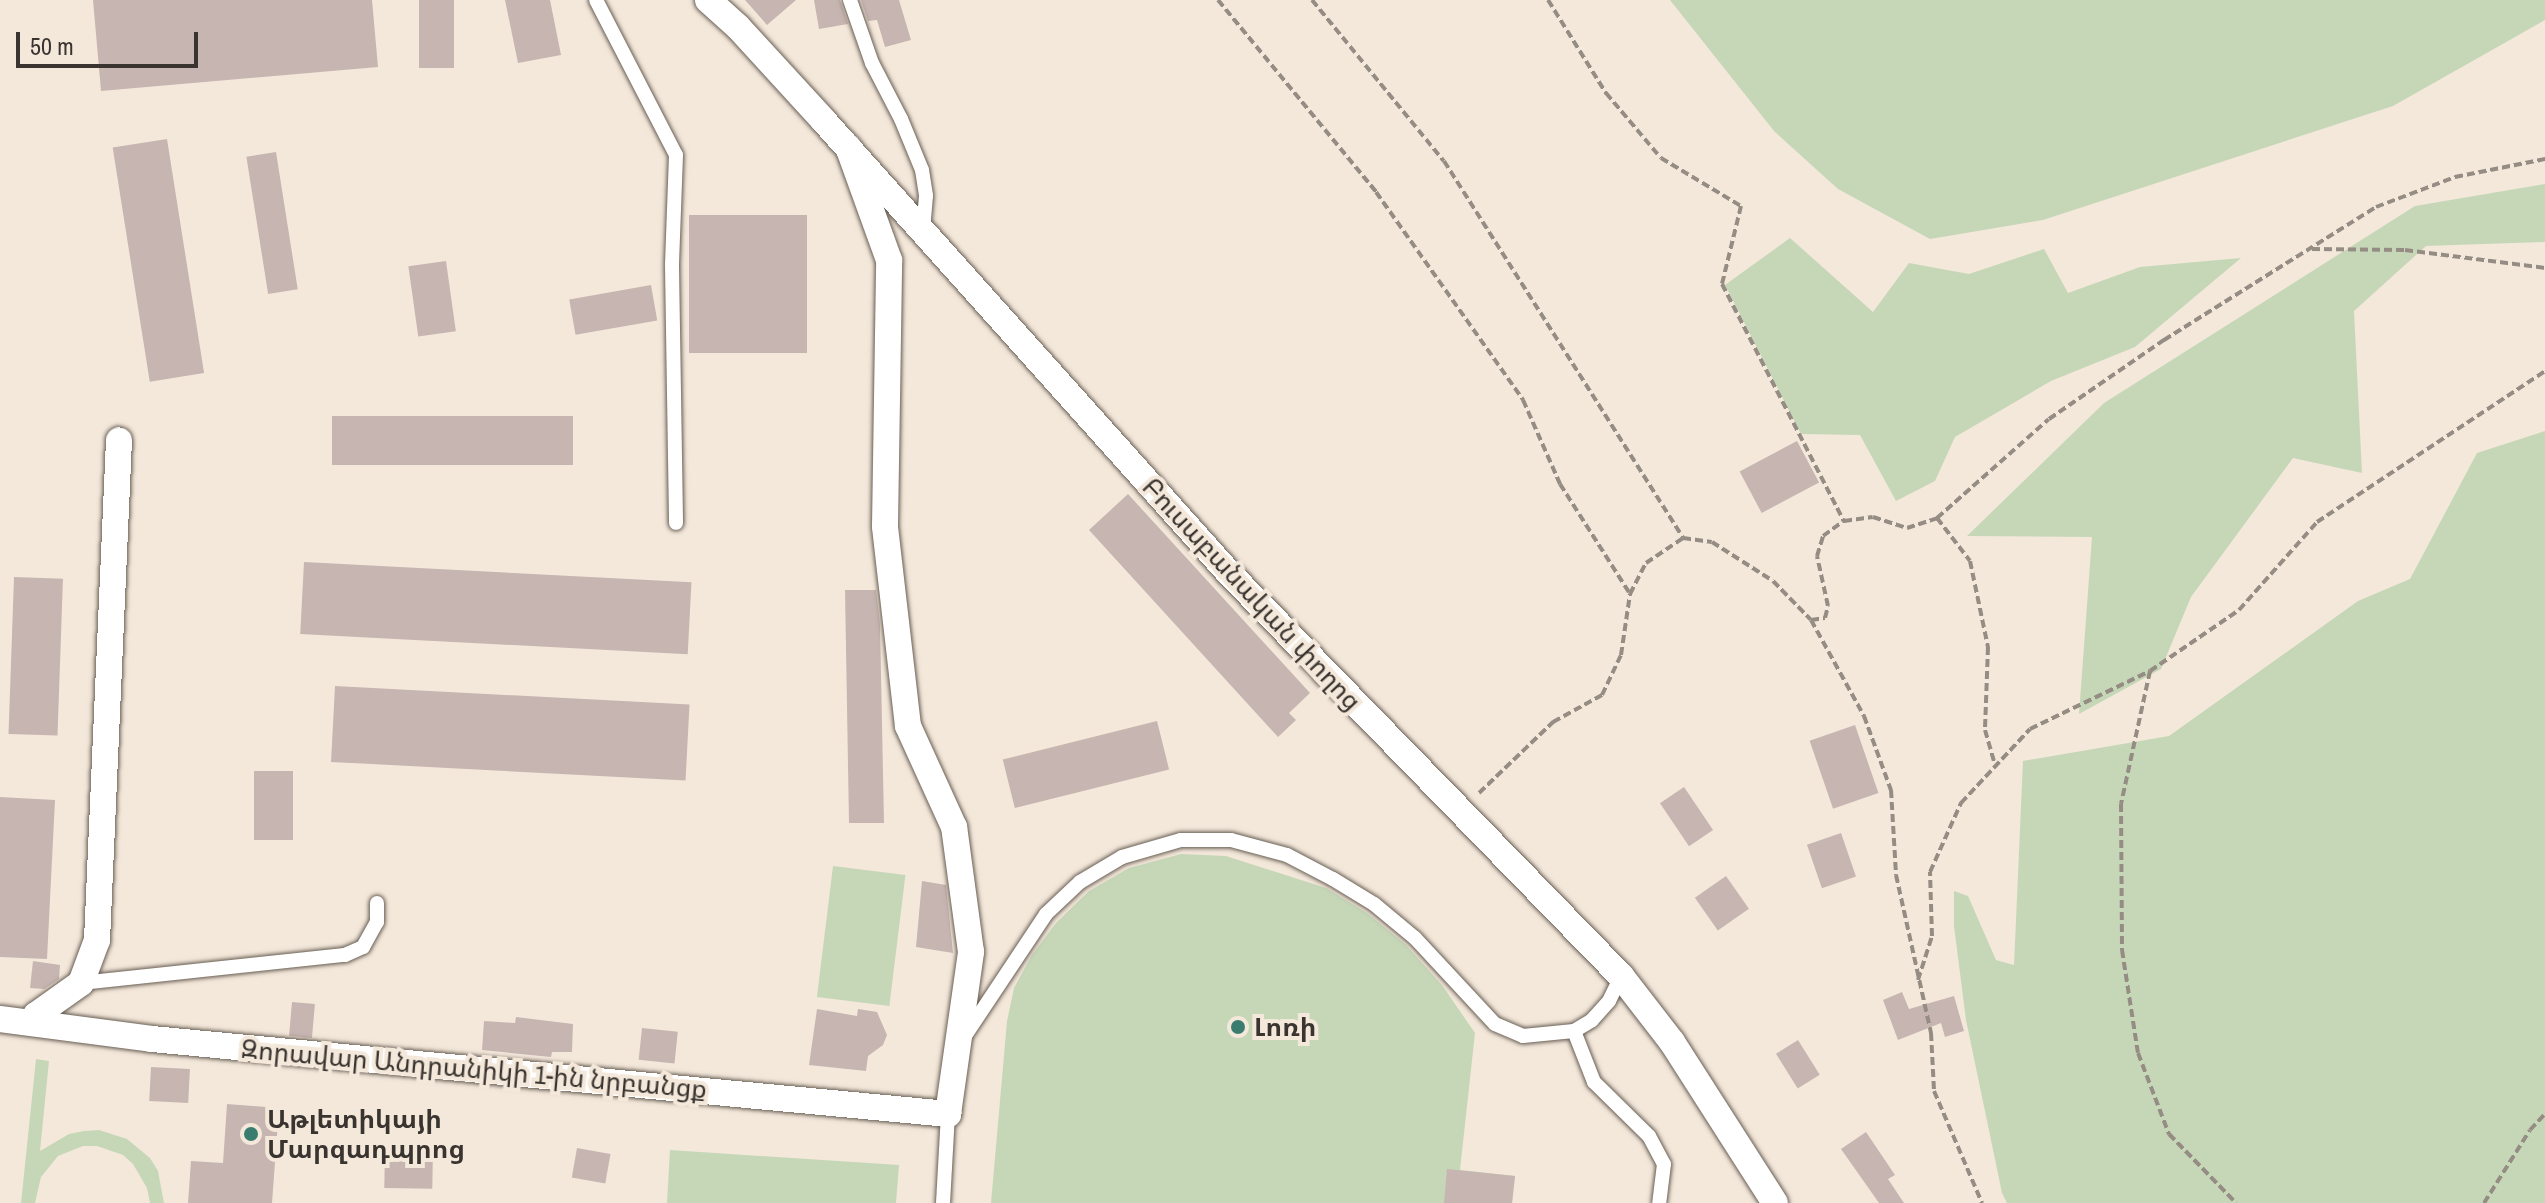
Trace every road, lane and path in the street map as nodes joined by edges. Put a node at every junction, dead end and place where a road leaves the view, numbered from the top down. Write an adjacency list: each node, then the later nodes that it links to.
1 (596, 0): 16 (lane)
2 (850, 0): 9 (lane)
3 (1218, 0): 18 (path)
4 (1312, 0): 17 (path)
5 (1548, 0): 15 (path)
6 (712, 2): 7 (street, Բուսաբանական փողոց)
7 (848, 147): 9 (street, Բուսաբանական փողոց); 30 (street)
8 (2545, 159): 10 (path)
9 (923, 232): 22 (street, Բուսաբանական փողոց)
10 (2310, 249): 11 (path); 14 (path)
11 (2545, 268)
12 (2545, 371): 20 (path)
13 (119, 440): 26 (street)
14 (1937, 518): 15 (path); 21 (path)
15 (1844, 521): 19 (path)
16 (676, 523)
17 (1683, 538): 18 (path); 19 (path)
18 (1630, 594): 22 (path)
19 (1811, 620): 25 (path)
20 (2150, 671): 21 (path); 37 (path)
21 (1995, 766): 25 (path)
22 (1460, 812): 24 (street, Բուսաբանական փողոց)
23 (377, 903): 26 (lane)
24 (1621, 976): 29 (lane); 35 (street, Բուսաբանական փողոց)
25 (1918, 980): 36 (path)
26 (81, 983): 28 (street)
27 (0, 1019): 28 (street, Զորավար Անդրանիկի 1-ին նրբանցք)
28 (32, 1023): 31 (street, Զորավար Անդրանիկի 1-ին նրբանցք)
29 (1574, 1031): 30 (lane); 34 (lane)
30 (957, 1046): 31 (street)
31 (948, 1114): 33 (lane)
32 (2545, 1114): 38 (path)
33 (943, 1203)
34 (1659, 1203)
35 (1775, 1203)
36 (1982, 1203)
37 (2236, 1203)
38 (2484, 1203)

